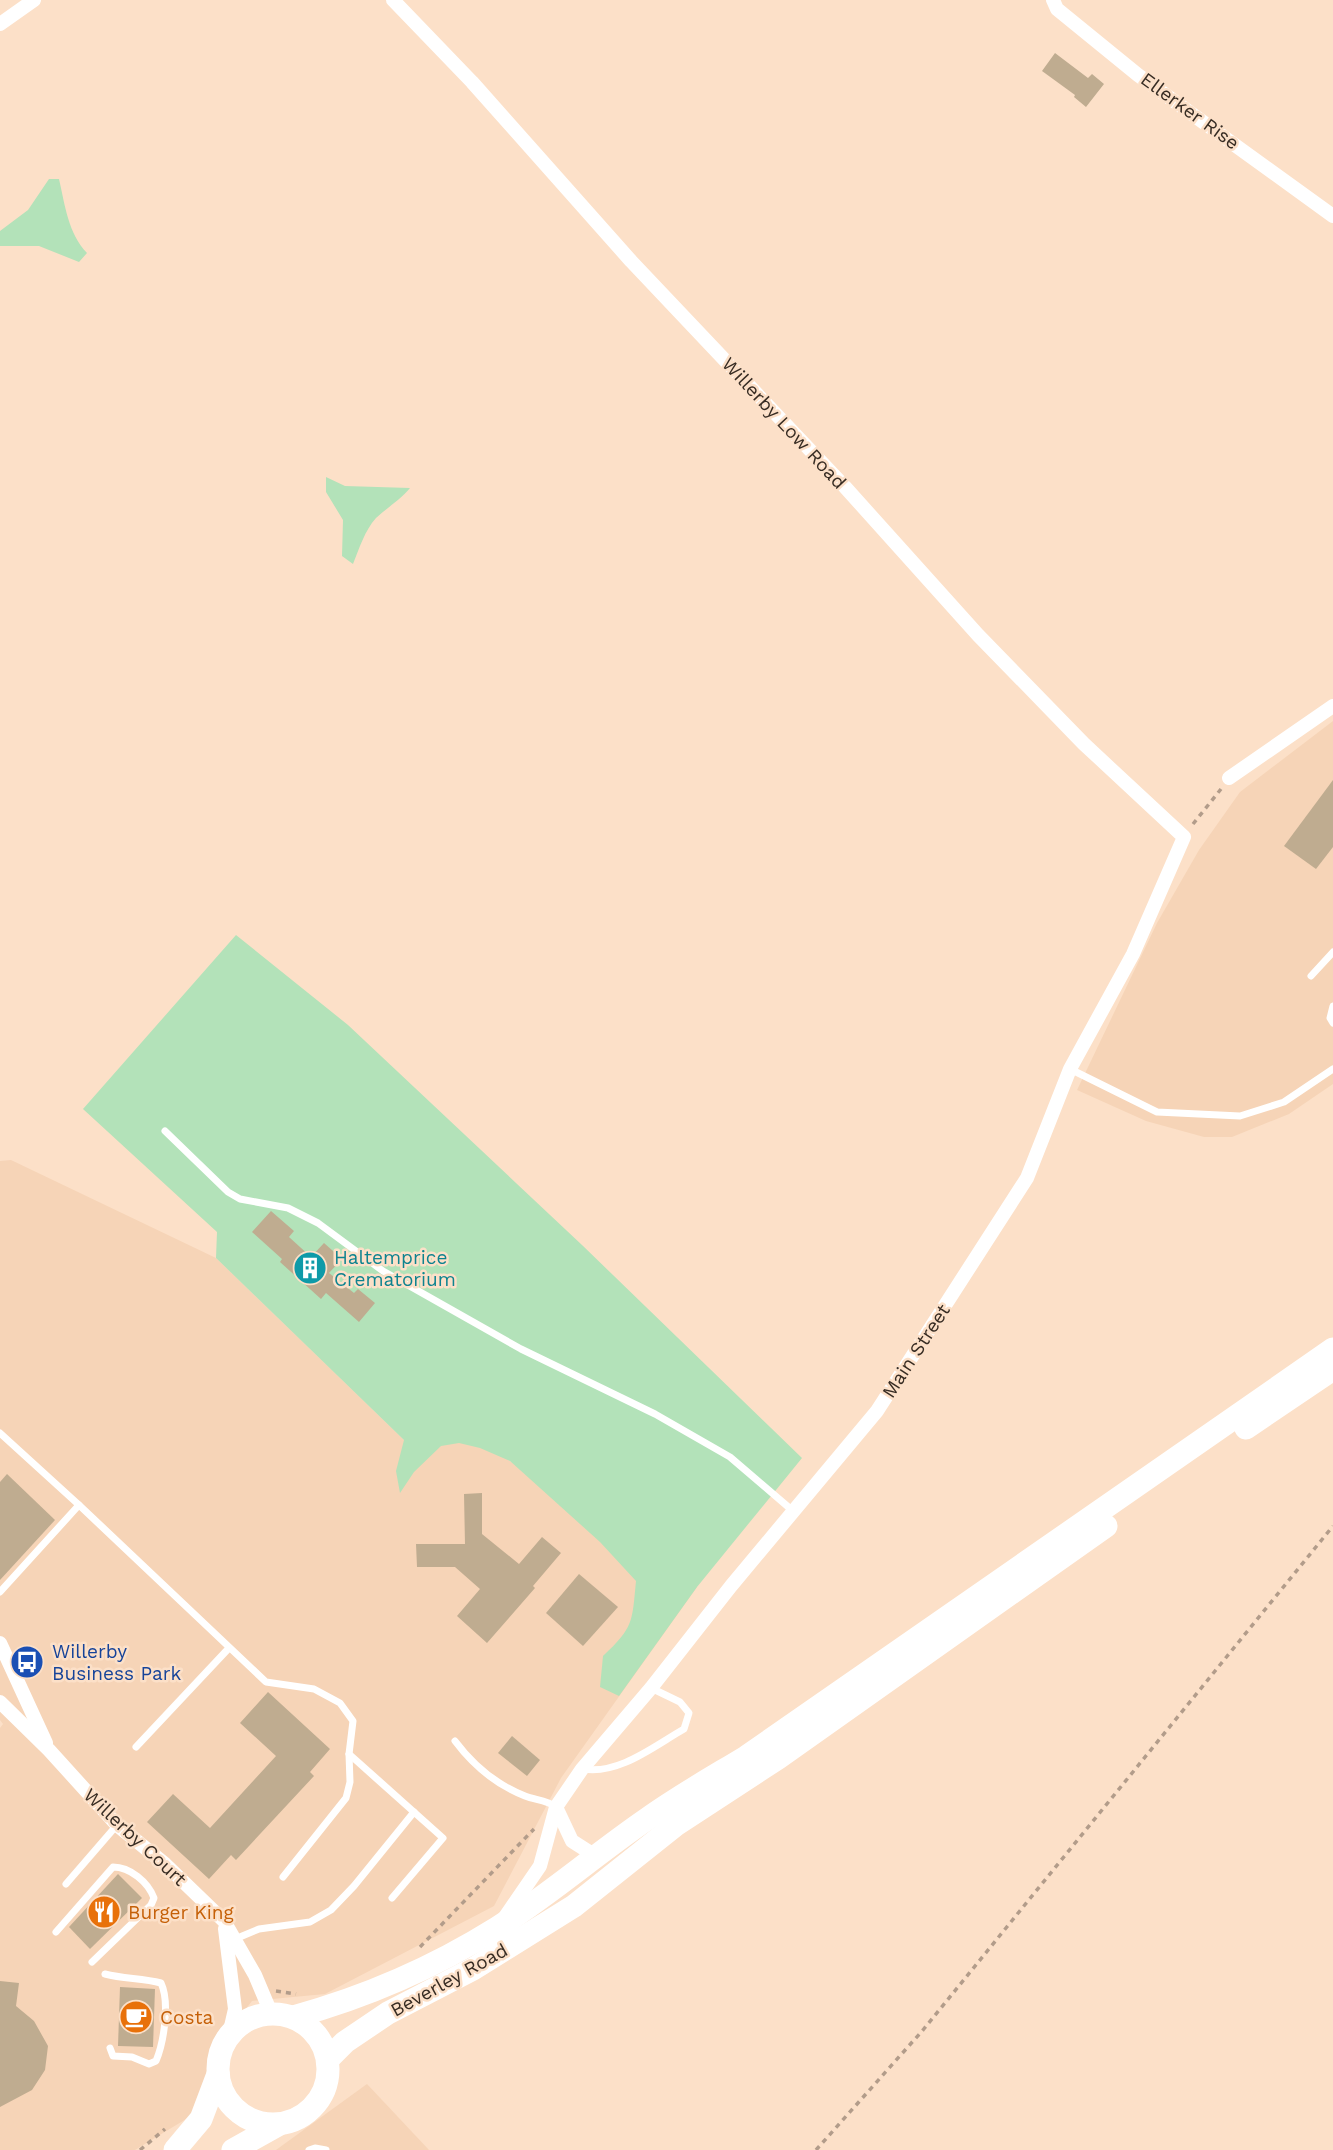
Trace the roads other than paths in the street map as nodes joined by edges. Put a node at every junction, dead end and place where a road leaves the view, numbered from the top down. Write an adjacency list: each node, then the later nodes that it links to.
1 (34, 0): 4 (street)
2 (393, 0): 8 (street, Willerby Low Road)
3 (1053, 0): 5 (street, Ellerker Rise)
4 (0, 24)
5 (1333, 216)
6 (1333, 706): 7 (street)
7 (1229, 778)
8 (1184, 837): 13 (street, Main Street)
9 (1333, 951): 10 (lane)
10 (1311, 976)
11 (1333, 1006): 12 (lane)
12 (1333, 1023)
13 (1070, 1069): 14 (lane); 20 (street, Main Street)
14 (1333, 1069)
15 (165, 1131): 20 (lane)
16 (1333, 1349): 34 (highway, Beverley Road)
17 (1333, 1369): 47 (highway, Beverley Road)
18 (0, 1433): 19 (lane)
19 (79, 1505): 21 (lane); 23 (lane)
20 (794, 1512): 24 (street, Main Street)
21 (0, 1592)
22 (0, 1643): 28 (street, Willerby Court)
23 (229, 1647): 27 (lane); 29 (lane)
24 (650, 1688): 30 (street, Main Street); 30 (lane)
25 (1, 1704): 28 (street, Willerby Court)
26 (455, 1741): 31 (lane)
27 (136, 1747)
28 (49, 1751): 33 (street, Willerby Court)
29 (349, 1754): 32 (lane); 35 (lane)
30 (582, 1769): 31 (street, Main Street)
31 (556, 1807): 34 (street); 39 (street, Main Street)
32 (414, 1812): 37 (lane); 41 (lane)
33 (117, 1825): 36 (lane); 38 (street, Willerby Court)
34 (597, 1857): 39 (highway, Beverley Road)
35 (282, 1877)
36 (66, 1884)
37 (392, 1898)
38 (224, 1921): 41 (street, Willerby Court); 45 (street)
39 (498, 1927): 44 (highway, Beverley Road)
40 (56, 1932): 42 (lane)
41 (235, 1939): 44 (street, Willerby Court)
42 (92, 1962)
43 (105, 1974): 46 (lane)
44 (282, 2015): 45 (highway); 47 (highway)
45 (229, 2035): 48 (highway)
46 (110, 2048)
47 (328, 2059): 49 (highway)
48 (218, 2074): 49 (highway); 50 (highway)
49 (278, 2124): 51 (highway)
50 (175, 2150)
51 (233, 2150)
52 (309, 2150): 53 (lane)
53 (326, 2150)

